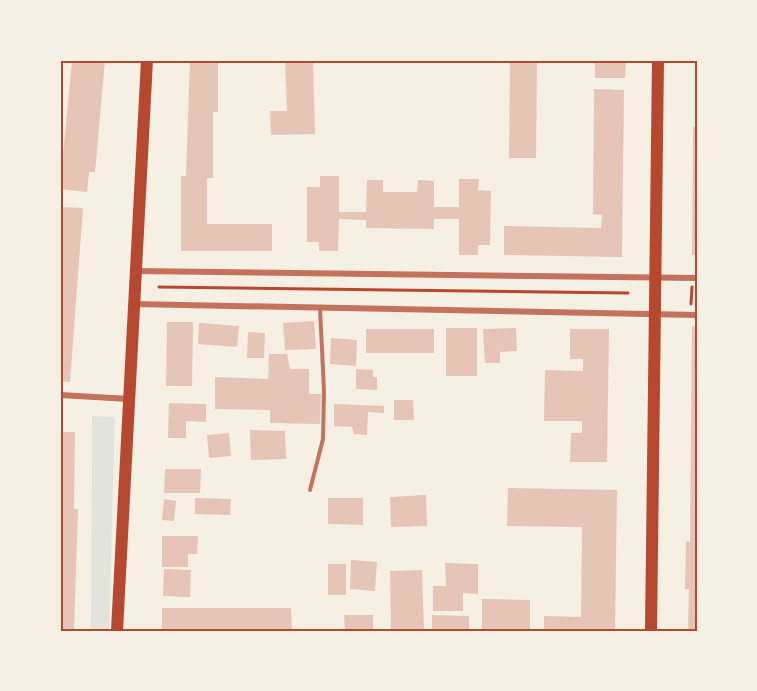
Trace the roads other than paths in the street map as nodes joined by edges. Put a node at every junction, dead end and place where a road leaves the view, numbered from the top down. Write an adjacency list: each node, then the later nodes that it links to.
1 (147, 60): 3 (main road)
2 (658, 60): 4 (main road)
3 (136, 271): 4 (street); 6 (main road)
4 (654, 278): 5 (street); 8 (main road)
5 (694, 278)
6 (134, 304): 7 (street); 11 (main road)
7 (320, 308): 8 (street); 12 (lane)
8 (654, 315): 9 (street); 14 (main road)
9 (694, 315)
10 (60, 396): 11 (street)
11 (129, 399): 13 (main road)
12 (310, 490)
13 (117, 631)
14 (651, 631)

